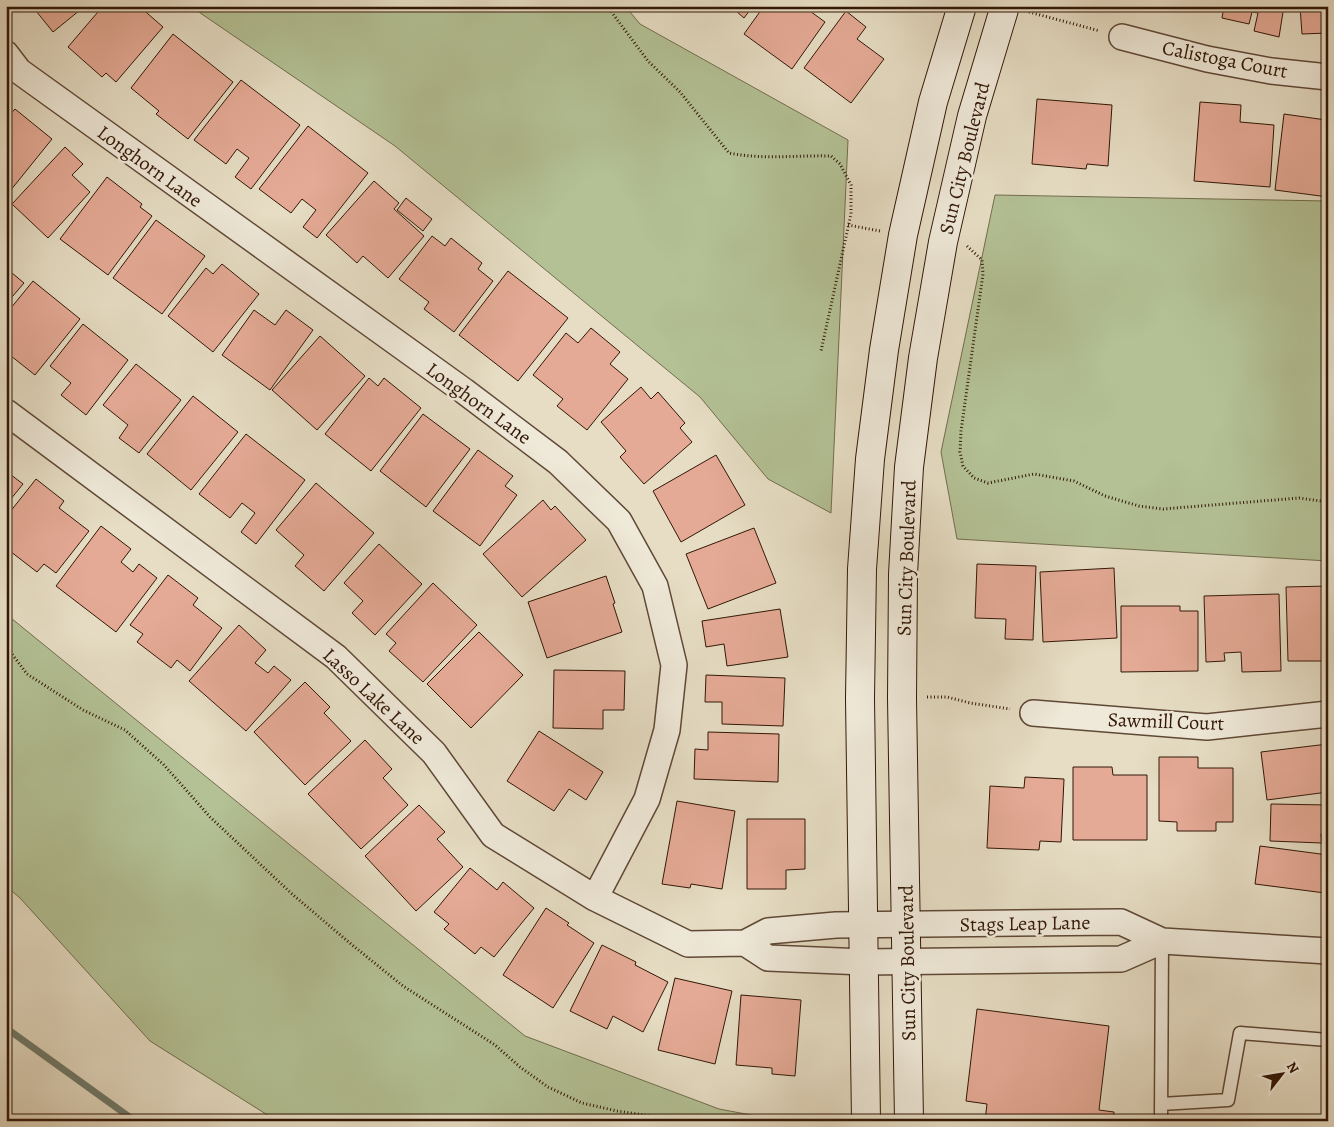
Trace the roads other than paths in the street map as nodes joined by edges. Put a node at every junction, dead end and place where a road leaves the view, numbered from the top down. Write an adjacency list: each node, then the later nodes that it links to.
1 (962, 6): 10 (street, Sun City Boulevard)
2 (1016, 9): 10 (street, Sun City Boulevard)
3 (1122, 37): 5 (street, Calistoga Court)
4 (10, 69): 9 (street, Longhorn Lane)
5 (1328, 77)
6 (6, 412): 9 (street, Lasso Lake Lane)
7 (1033, 714): 8 (street, Sawmill Court)
8 (1328, 714)
9 (595, 898): 12 (street, Lasso Lake Lane)
10 (885, 925): 11 (street, Stags Leap Lane); 12 (street, Lasso Lake Lane); 14 (street, Sun City Boulevard); 14 (street, Sun City Boulevard)
11 (1162, 941): 13 (street, Stags Leap Lane); 14 (street, Stags Leap Lane); 16 (lane)
12 (745, 943): 14 (street)
13 (1328, 951)
14 (885, 961): 17 (street, Sun City Boulevard); 18 (street, Sun City Boulevard)
15 (1328, 1040): 16 (lane)
16 (1161, 1104): 19 (lane)
17 (866, 1121)
18 (909, 1121)
19 (1161, 1121)

